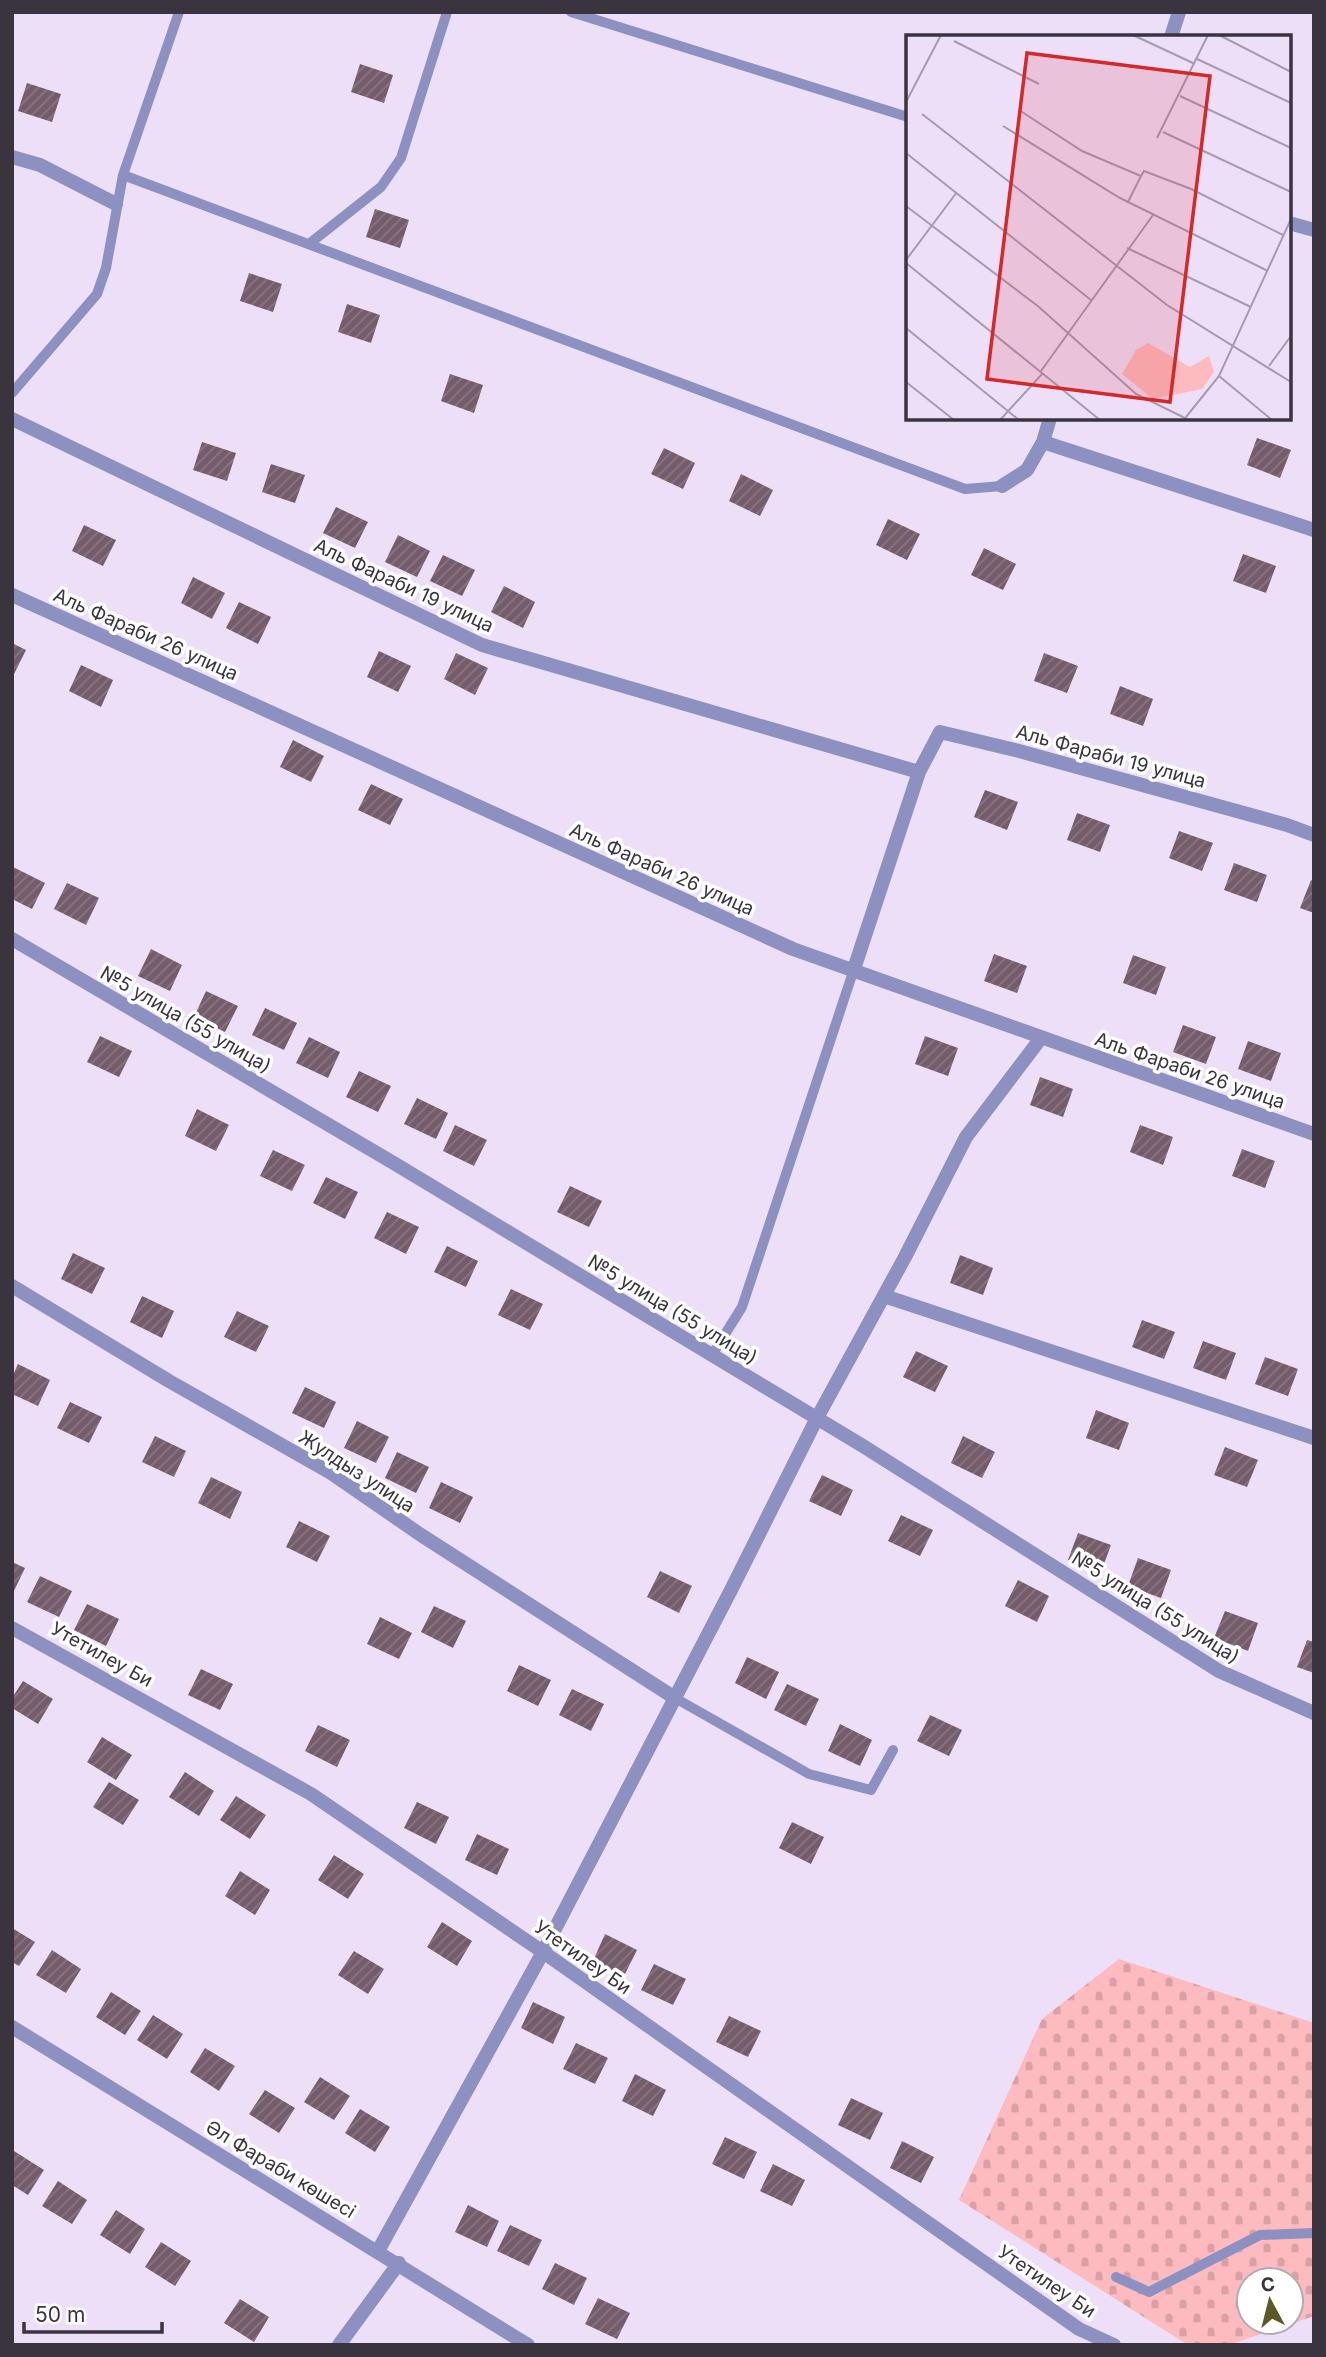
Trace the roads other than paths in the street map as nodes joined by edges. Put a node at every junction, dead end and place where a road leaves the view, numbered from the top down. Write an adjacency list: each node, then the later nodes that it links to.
1 (179, 12): 8 (lane)
2 (447, 12): 12 (lane)
3 (571, 12): 6 (lane)
4 (1179, 12): 5 (street)
5 (1172, 35)
6 (906, 116)
7 (12, 157): 9 (street)
8 (123, 175): 9 (lane); 12 (lane)
9 (116, 204): 13 (lane)
10 (1291, 224): 11 (street)
11 (1314, 230)
12 (310, 244): 17 (lane)
13 (12, 393)
14 (12, 419): 20 (street, Аль Фараби 19 улица)
15 (1049, 420): 16 (street)
16 (1043, 442): 17 (street); 18 (street)
17 (1002, 486)
18 (1314, 530)
19 (12, 595): 23 (street, Аль Фараби 26 улица)
20 (919, 772): 21 (street, Аль Фараби 19 улица); 23 (street, Аль Фараби 19 улица)
21 (1314, 835)
22 (12, 939): 28 (street, №5 улица (55 улица))
23 (853, 972): 24 (street, Аль Фараби 26 улица); 28 (lane)
24 (1041, 1038): 25 (street, Аль Фараби 26 улица); 27 (street)
25 (1314, 1134)
26 (12, 1286): 32 (street, Жулдыз улица)
27 (884, 1296): 29 (street); 30 (street)
28 (712, 1355): 29 (street, №5 улица (55 улица))
29 (817, 1419): 32 (street); 33 (street, №5 улица (55 улица))
30 (1314, 1438)
31 (12, 1628): 35 (street, Утетилеу Би)
32 (675, 1698): 34 (lane); 35 (street)
33 (1314, 1713)
34 (893, 1751)
35 (543, 1952): 38 (street); 43 (street, Утетилеу Би)
36 (12, 2027): 38 (street, Әл Фараби көшесі)
37 (1314, 2234): 40 (lane)
38 (378, 2251): 39 (street, Әл Фараби көшесі)
39 (399, 2263): 41 (street); 42 (street, Әл Фараби көшесі)
40 (1116, 2277)
41 (339, 2345)
42 (528, 2345)
43 (1114, 2345)

